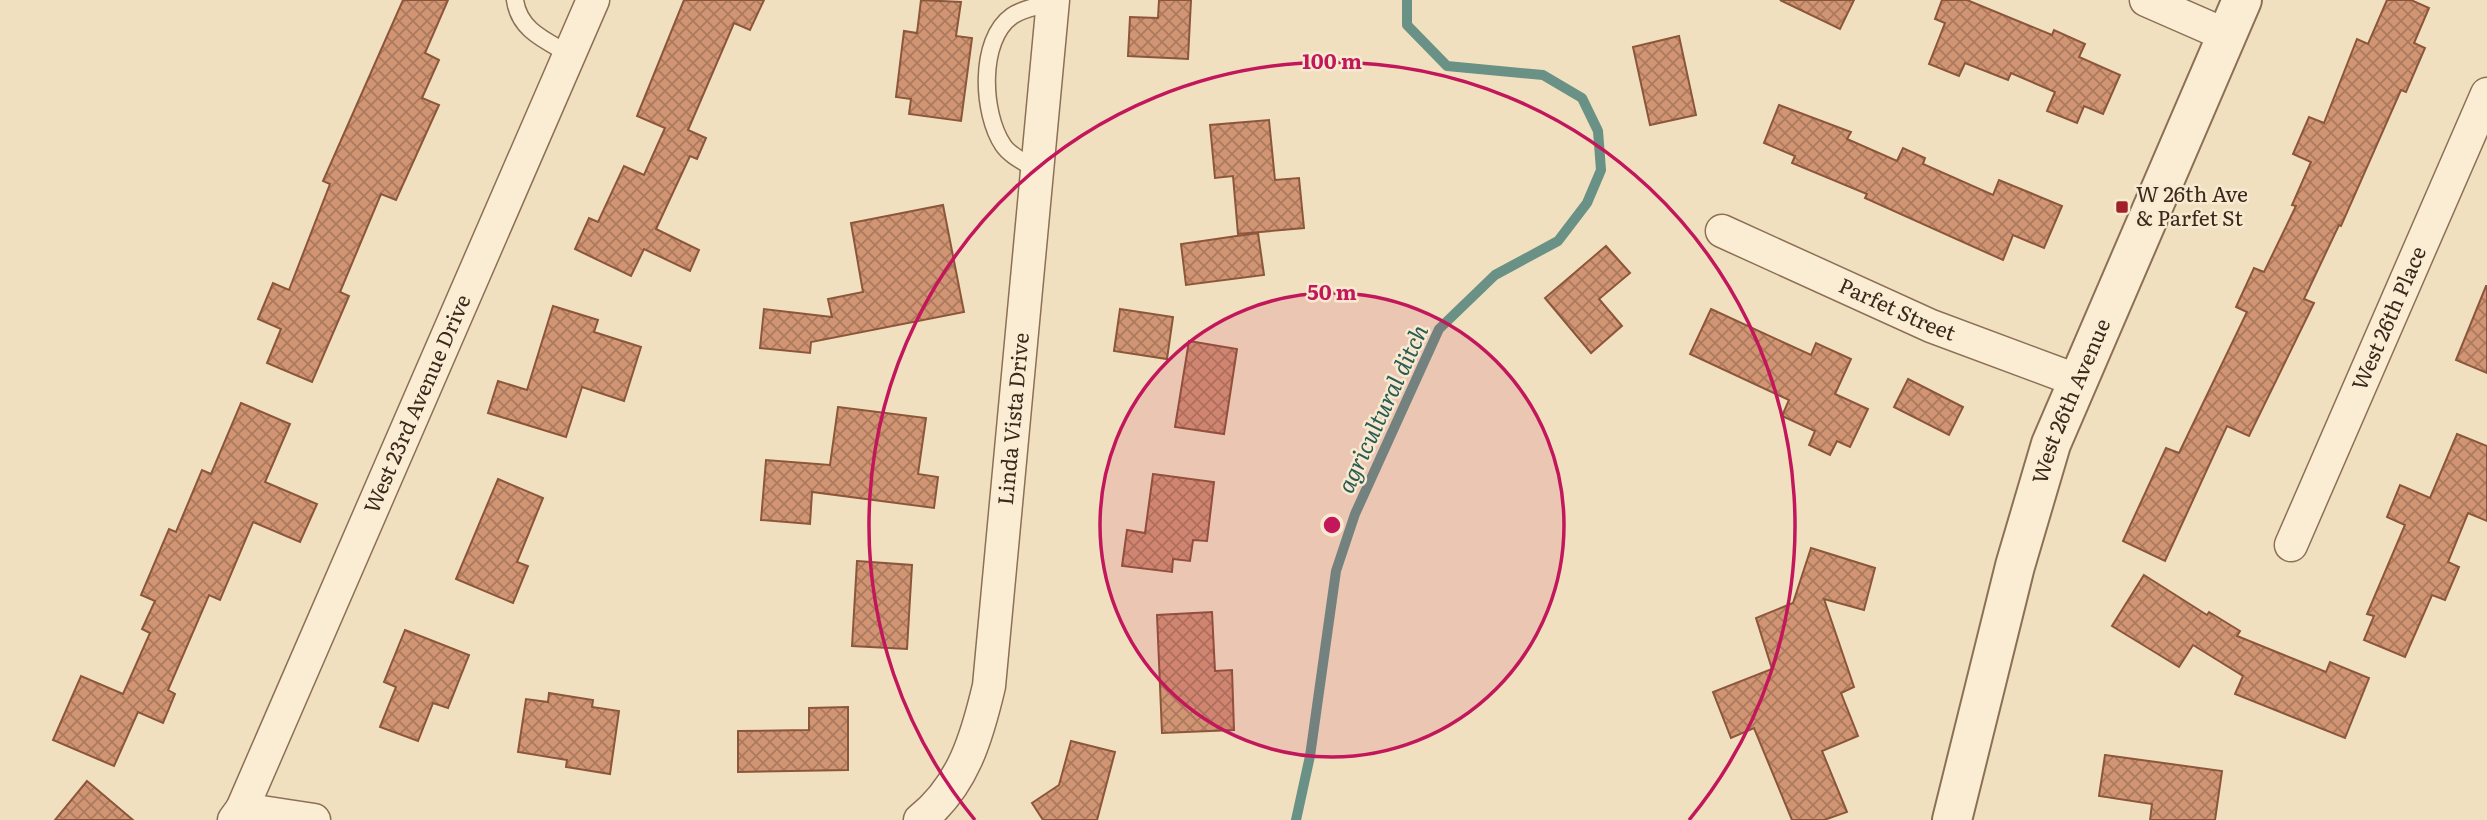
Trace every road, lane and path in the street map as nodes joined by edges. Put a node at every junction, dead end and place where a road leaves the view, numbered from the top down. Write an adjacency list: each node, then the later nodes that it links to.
1 (516, 0): 7 (lane)
2 (593, 0): 7 (street, West 23rd Avenue Drive)
3 (2146, 0): 6 (street)
4 (2242, 0): 6 (street, West 26th Avenue)
5 (1053, 1): 9 (street, Linda Vista Drive); 9 (lane)
6 (2226, 35): 11 (street, West 26th Avenue)
7 (569, 54): 13 (street, West 23rd Avenue Drive)
8 (2487, 94): 12 (street, West 26th Place)
9 (1038, 171): 15 (street, Linda Vista Drive)
10 (1722, 231): 11 (street, Parfet Street)
11 (2076, 380): 16 (street, West 26th Avenue)
12 (2291, 545)
13 (238, 814): 14 (street)
14 (314, 820)
15 (920, 820)
16 (1952, 820)

